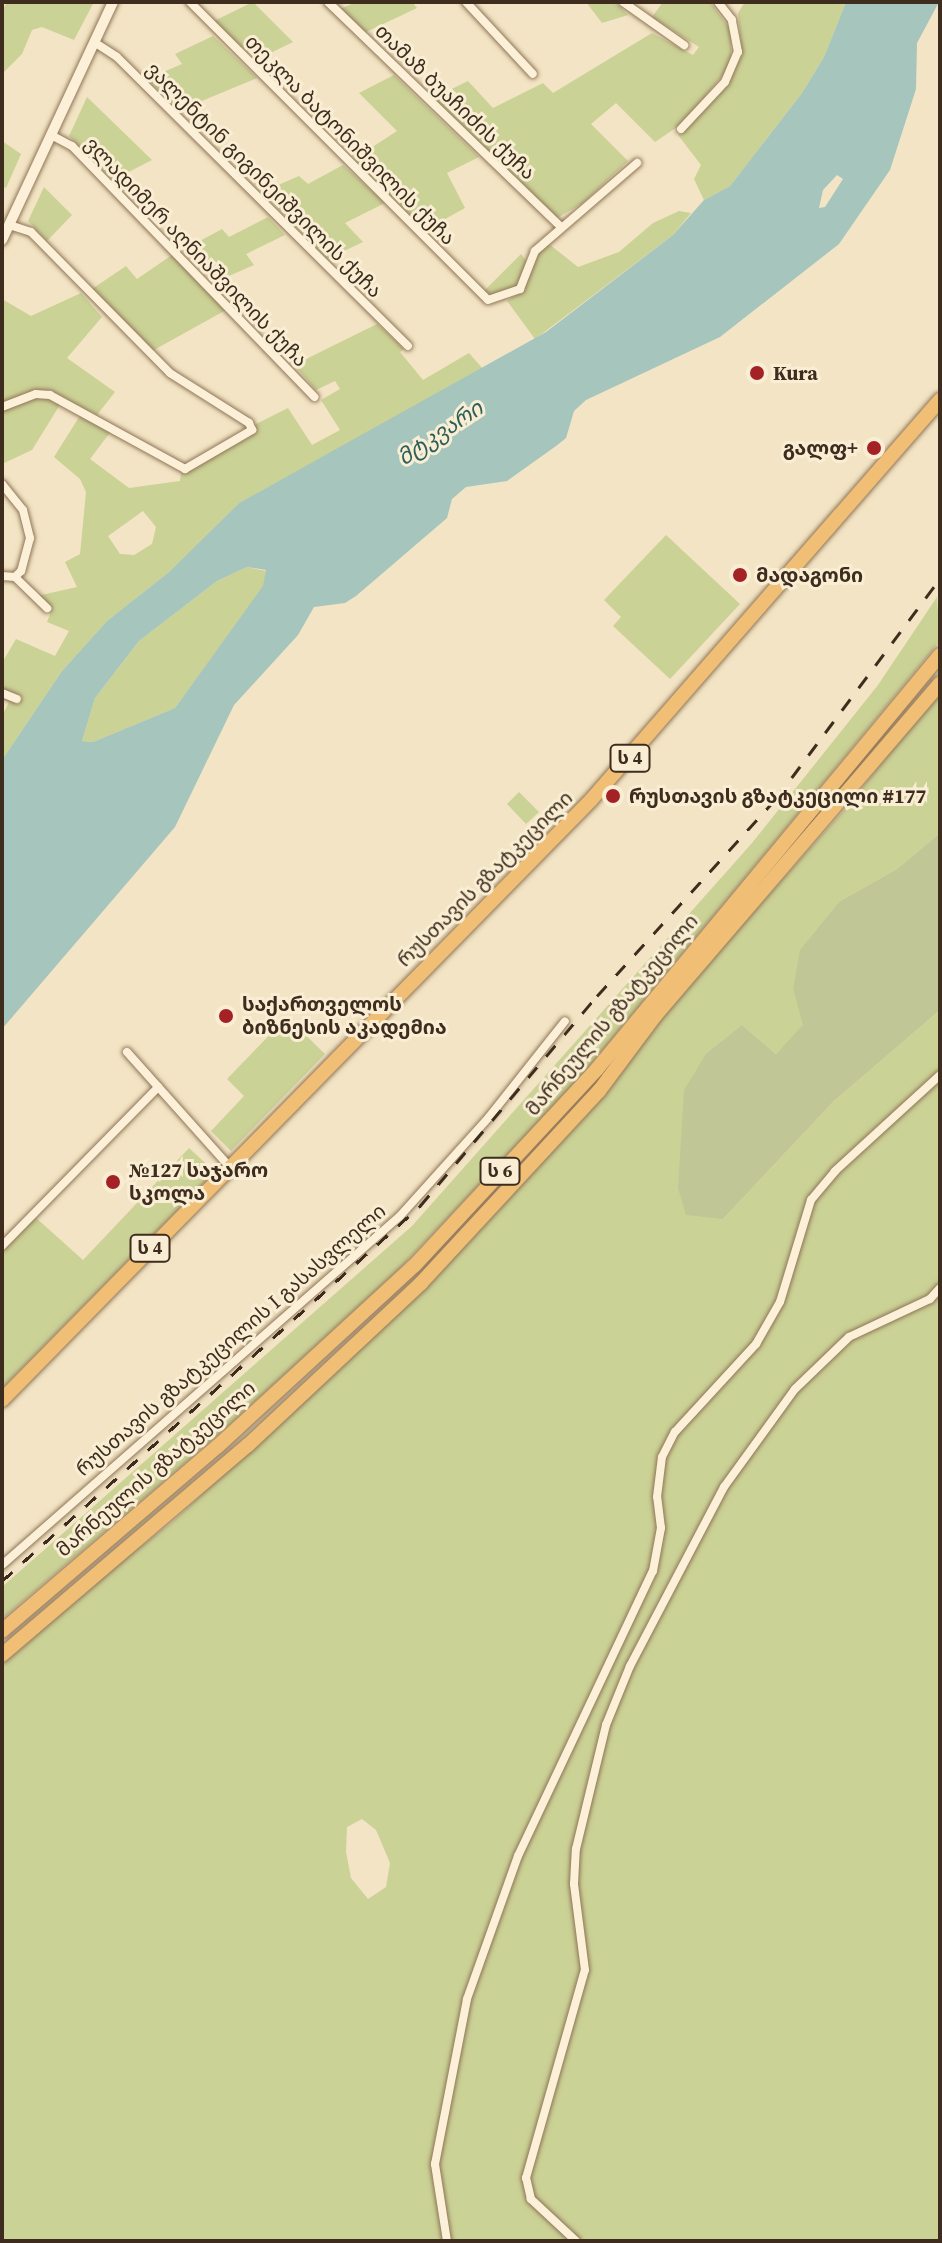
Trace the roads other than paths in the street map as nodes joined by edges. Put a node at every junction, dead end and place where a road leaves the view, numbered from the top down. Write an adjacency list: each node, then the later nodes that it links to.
1 (113, 2): 7 (street)
2 (190, 2): 14 (street, თეკლა ბატონიშვილის ქუჩა)
3 (328, 2): 14 (street, თამაზ ბუაჩიძის ქუჩა)
4 (466, 2): 9 (street)
5 (623, 2): 8 (street)
6 (718, 2): 10 (street)
7 (94, 42): 11 (street); 16 (street, ვალენტინ გიგინეიშვილის ქუჩა)
8 (684, 45)
9 (533, 74)
10 (681, 129)
11 (51, 135): 13 (street); 17 (street, ვლადიმერ აღნიაშვილის ქუჩა)
12 (637, 163): 14 (street)
13 (9, 225): 15 (street); 19 (street)
14 (560, 226)
15 (2, 240)
16 (408, 346)
17 (314, 397)
18 (940, 400): 36 (highway, რუსთავის გზატკეცილი / ს 4)
19 (2, 407)
20 (2, 484): 22 (street)
21 (2, 576): 22 (street)
22 (15, 577): 23 (street)
23 (47, 608)
24 (940, 655): 28 (highway, მარნეულის გზატკეცილი / ს 6)
25 (940, 684): 29 (highway, მარნეულის გზატკეცილი / ს 6)
26 (2, 693): 27 (street)
27 (17, 699)
28 (901, 706): 29 (highway); 30 (highway, მარნეულის გზატკეცილი / ს 6)
29 (915, 717): 31 (highway, მარნეულის გზატკეცილი / ს 6)
30 (886, 723): 31 (highway); 41 (highway, მარნეულის გზატკეცილი / ს 6)
31 (901, 734): 42 (highway, მარნეულის გზატკეცილი / ს 6)
32 (565, 1021): 40 (street, რუსთავის გზატკეცილის I გასასვლელი)
33 (127, 1052): 35 (street)
34 (940, 1075): 43 (street)
35 (158, 1087): 36 (street); 37 (street)
36 (230, 1167): 39 (highway, რუსთავის გზატკეცილი / ს 4)
37 (2, 1246)
38 (940, 1288): 44 (street)
39 (2, 1400)
40 (2, 1565)
41 (2, 1631)
42 (2, 1655)
43 (447, 2241)
44 (576, 2241)

